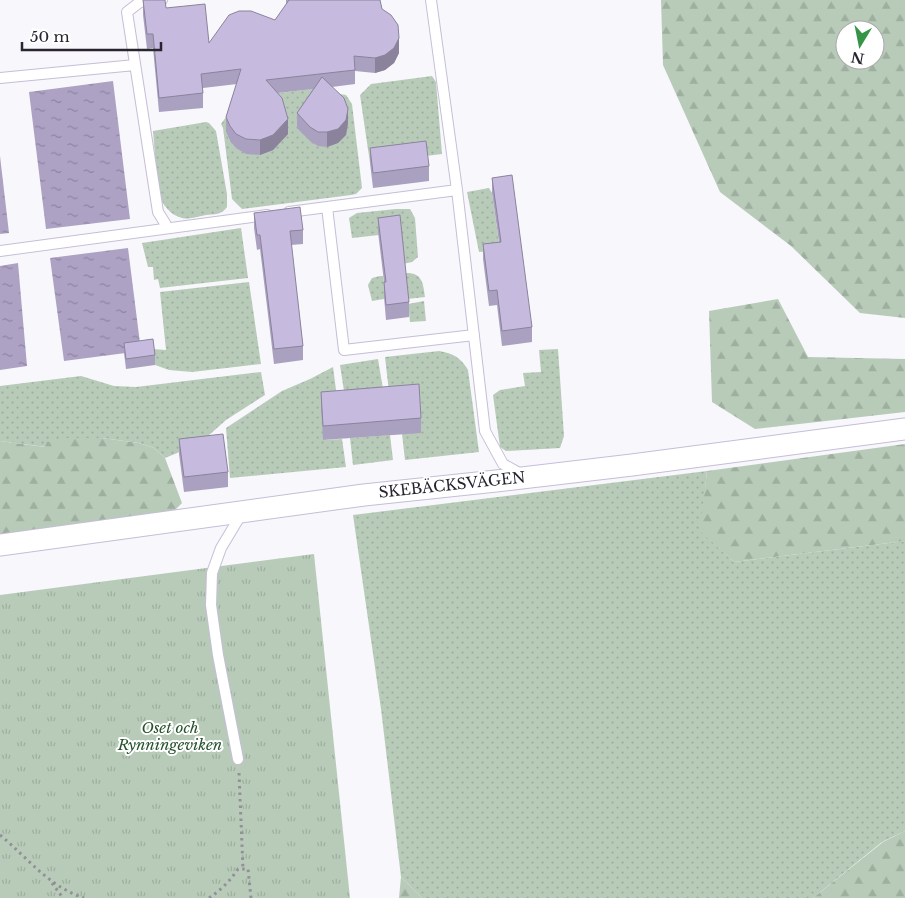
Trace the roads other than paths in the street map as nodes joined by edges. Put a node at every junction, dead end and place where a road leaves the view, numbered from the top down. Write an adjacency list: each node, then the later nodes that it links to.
1 (162, 0): 3 (lane)
2 (431, 0): 5 (lane)
3 (135, 65): 4 (lane); 7 (lane)
4 (0, 78)
5 (457, 190): 6 (lane); 9 (lane)
6 (327, 207): 7 (lane); 9 (lane)
7 (168, 228): 8 (lane)
8 (0, 251)
9 (474, 335): 11 (lane)
10 (905, 429): 11 (street, SKEBÄCKSVÄGEN)
11 (526, 477): 12 (street, SKEBÄCKSVÄGEN)
12 (243, 512): 13 (street, SKEBÄCKSVÄGEN); 14 (lane)
13 (0, 545)
14 (238, 760)

